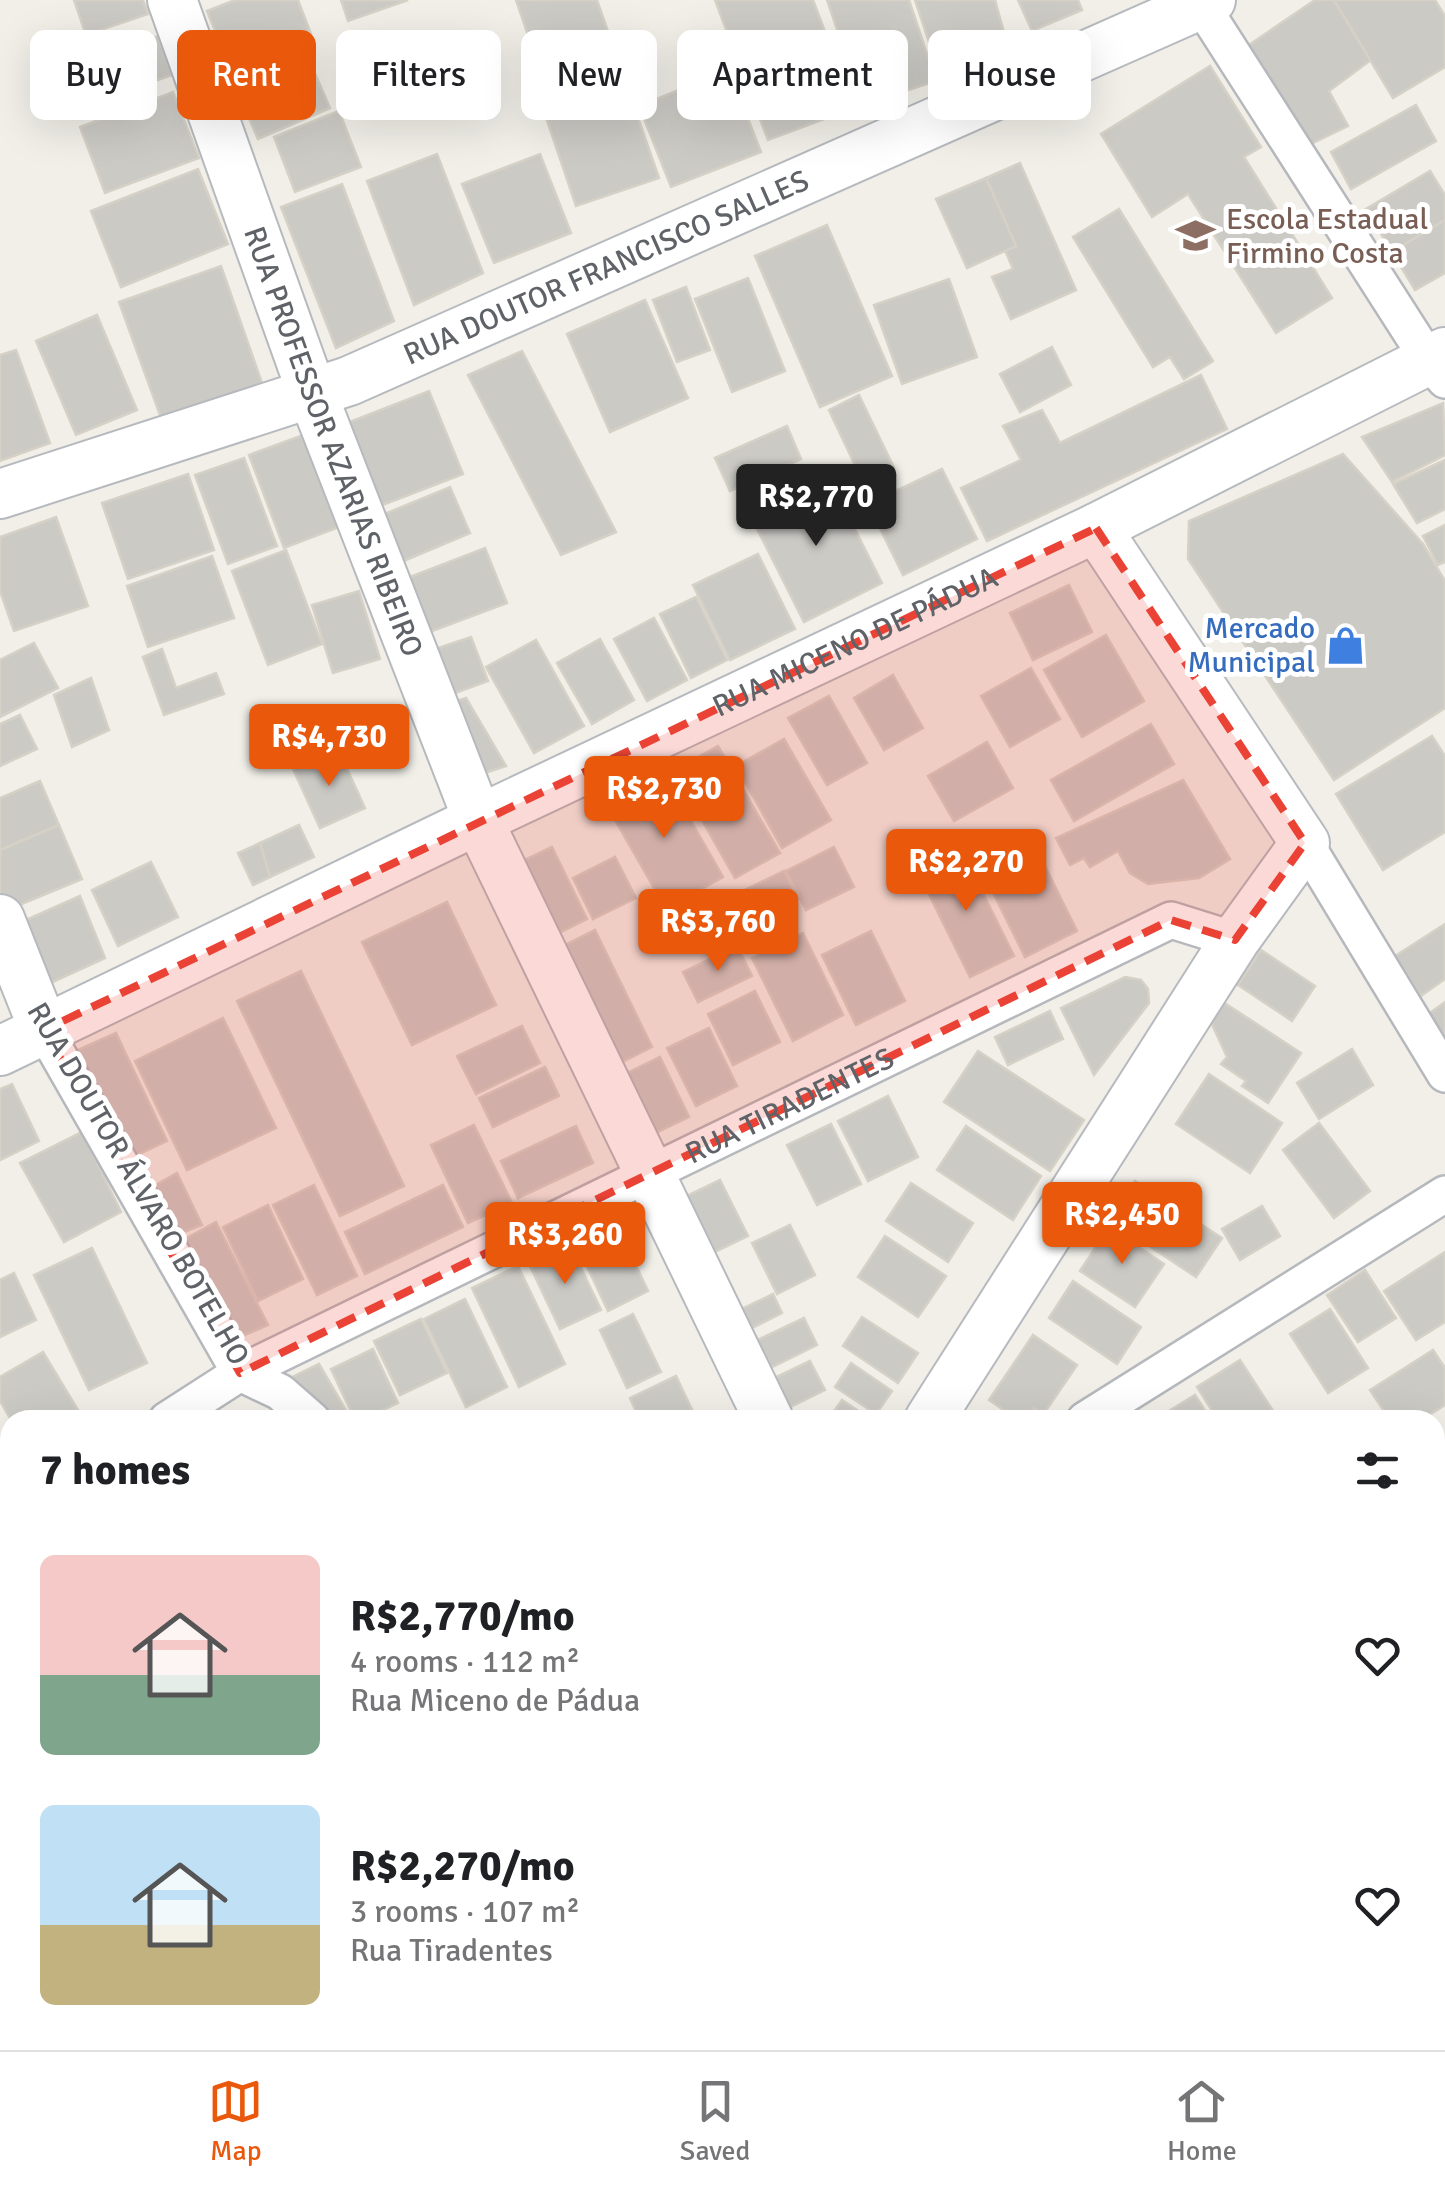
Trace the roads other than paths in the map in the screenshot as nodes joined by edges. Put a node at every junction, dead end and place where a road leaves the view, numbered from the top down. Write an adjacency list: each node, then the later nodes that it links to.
1 (172, 0): 4 (main road, RUA PROFESSOR AZARIAS RIBEIRO)
2 (1203, 2): 3 (street); 4 (main road, RUA DOUTOR FRANCISCO SALLES)
3 (1439, 364): 6 (main road, RUA MICENO DE PÁDUA)
4 (312, 392): 5 (main road, RUA DOUTOR FRANCISCO SALLES); 7 (main road, RUA PROFESSOR AZARIAS RIBEIRO)
5 (0, 494)
6 (1096, 528): 7 (main road, RUA MICENO DE PÁDUA); 8 (main road)
7 (478, 820): 11 (main road, RUA MICENO DE PÁDUA); 14 (main road, RUA PROFESSOR AZARIAS RIBEIRO)
8 (1305, 844): 10 (main road); 13 (street)
9 (0, 919): 11 (main road, RUA DOUTOR ÁLVARO BOTELHO)
10 (1235, 940): 14 (street, RUA TIRADENTES); 20 (main road)
11 (44, 1030): 12 (main road, RUA MICENO DE PÁDUA); 16 (street, RUA DOUTOR ÁLVARO BOTELHO)
12 (0, 1051)
13 (1445, 1074)
14 (652, 1173): 16 (street, RUA TIRADENTES); 19 (main road, RUA PROFESSOR AZARIAS RIBEIRO)
15 (1445, 1194): 21 (street)
16 (240, 1373): 17 (street, RUA TIRADENTES); 18 (street, RUA DOUTOR ÁLVARO BOTELHO)
17 (182, 1410)
18 (301, 1410)
19 (764, 1410)
20 (935, 1410)
21 (1101, 1410)

